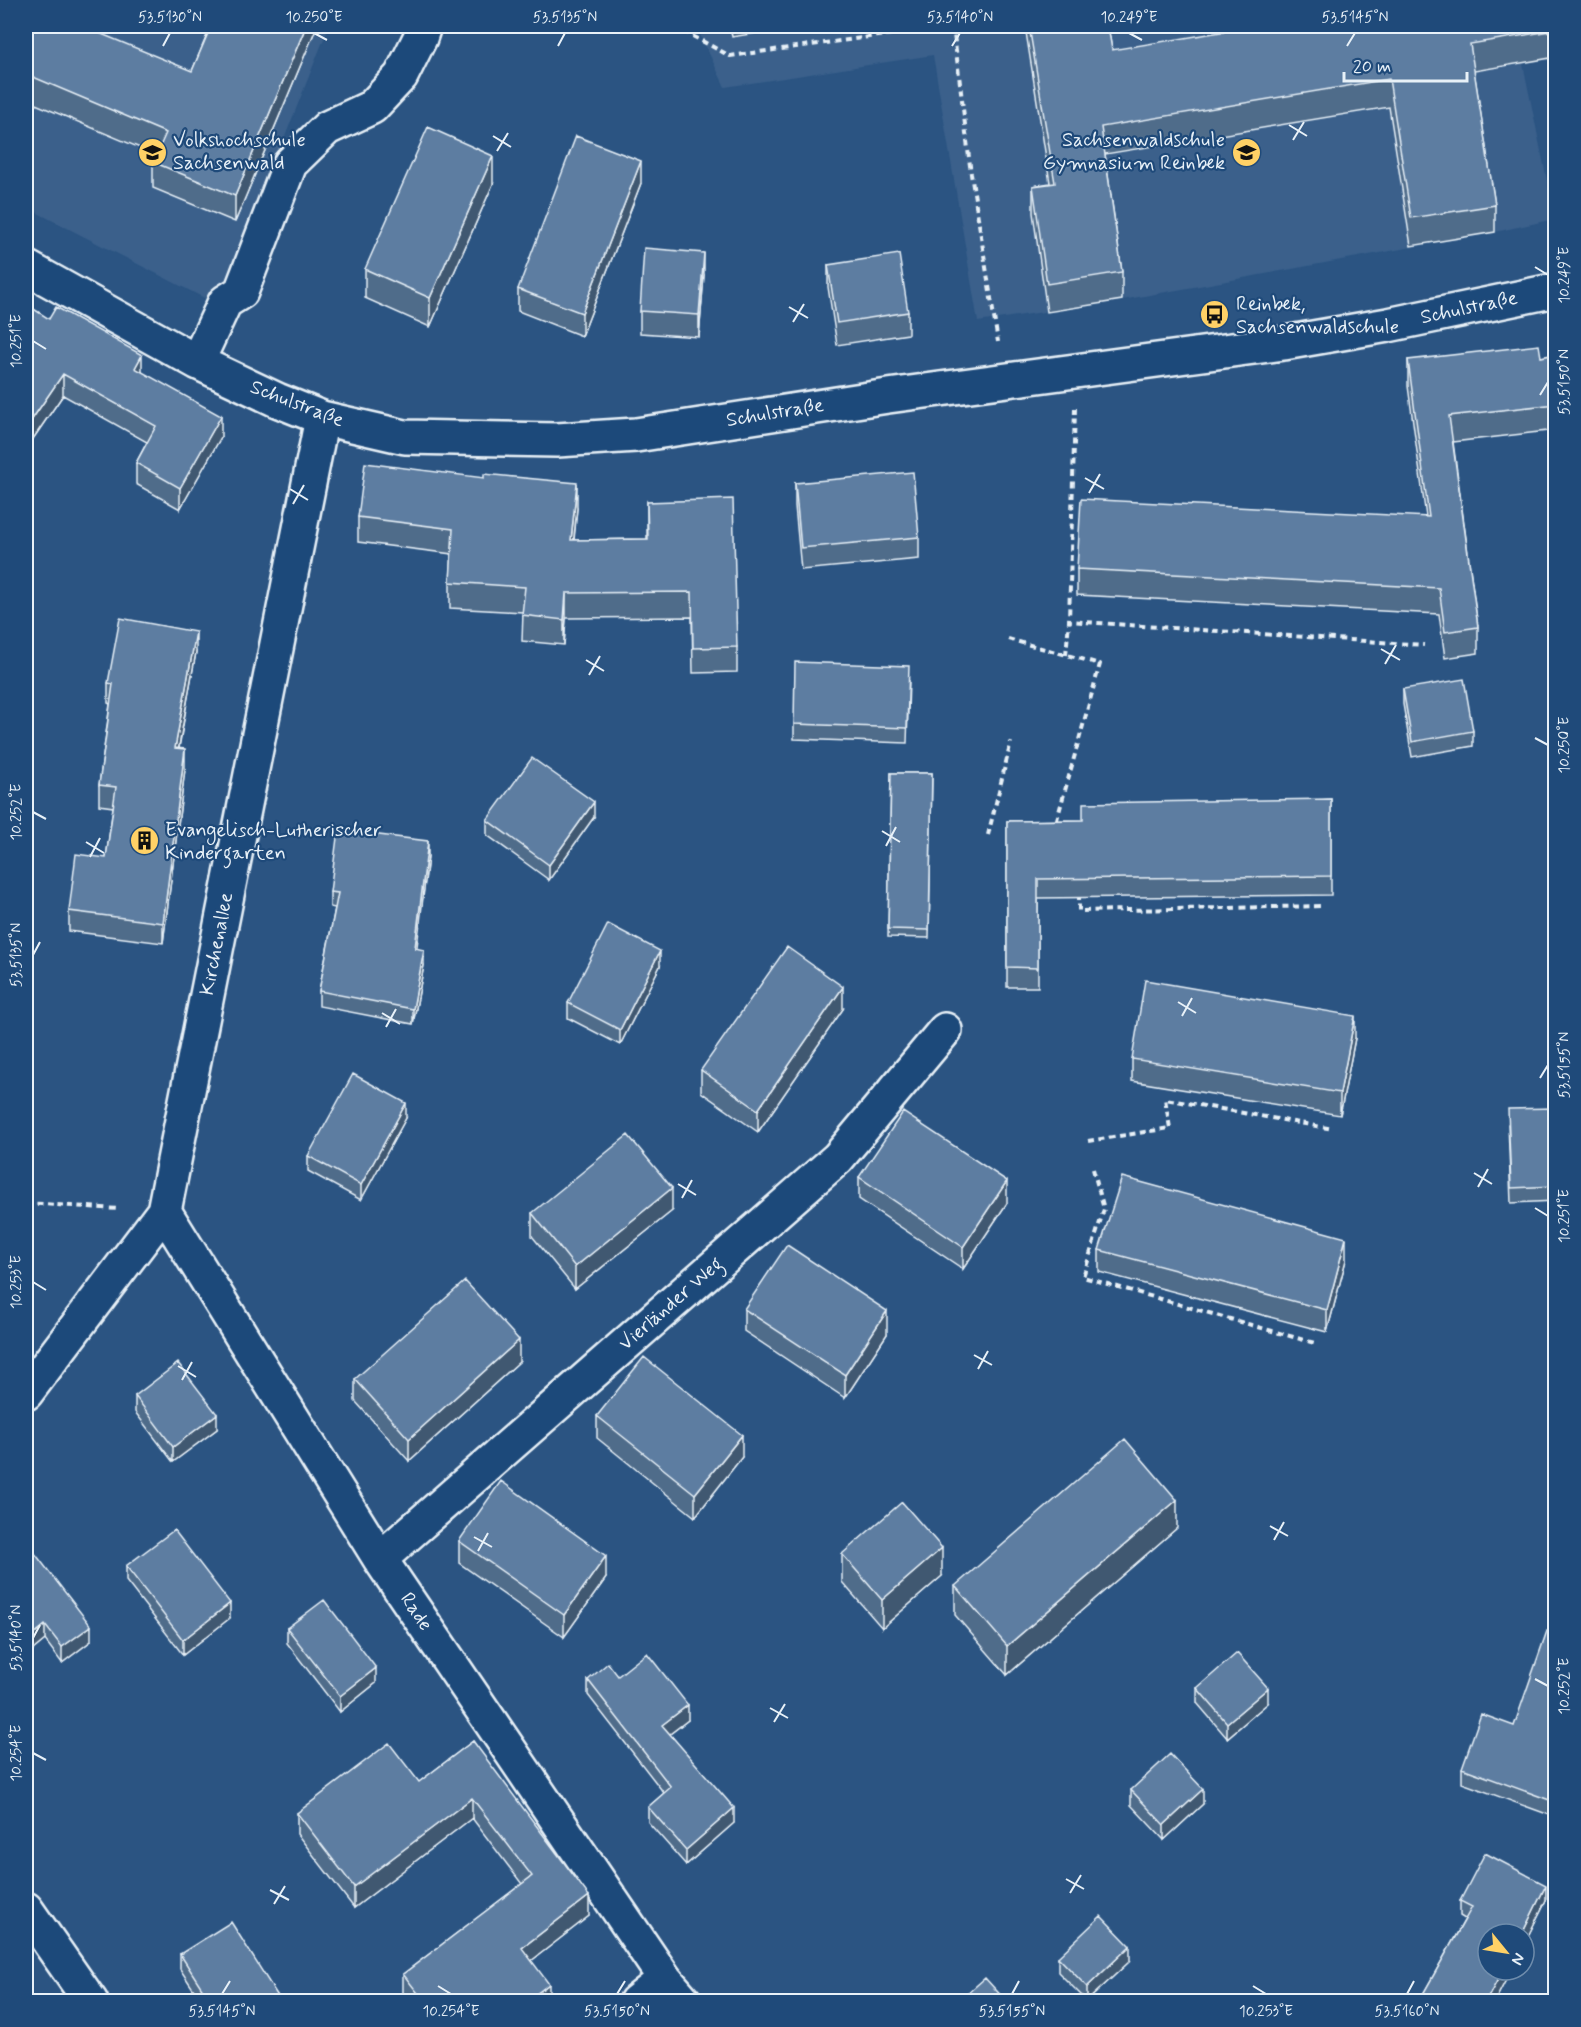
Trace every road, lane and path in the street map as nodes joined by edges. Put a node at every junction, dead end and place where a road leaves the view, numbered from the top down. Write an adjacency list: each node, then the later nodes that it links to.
1 (424, 26): 6 (street)
2 (674, 26): 3 (path)
3 (951, 26): 8 (path)
4 (26, 267): 6 (street, Schulstraße)
5 (1556, 290): 7 (street, Schulstraße)
6 (197, 362): 9 (street, Schulstraße)
7 (1076, 371): 8 (street, Schulstraße); 10 (path)
8 (1004, 381): 9 (street, Schulstraße)
9 (322, 418): 24 (street, Kirchenallee)
10 (1069, 621): 12 (path); 13 (path)
11 (1008, 639): 13 (path)
12 (1424, 645)
13 (1066, 655): 15 (path)
14 (1011, 742): 16 (path)
15 (1054, 831)
16 (988, 835)
17 (1078, 888): 18 (path)
18 (1322, 906)
19 (945, 1030): 27 (street, Vierländer Weg)
20 (1333, 1129): 21 (path)
21 (1088, 1141)
22 (1093, 1169): 25 (path)
23 (26, 1203): 24 (path)
24 (164, 1211): 26 (street, Kirchenallee); 27 (street, Rade)
25 (1318, 1344)
26 (26, 1393)
27 (380, 1559): 29 (street, Rade)
28 (26, 1909): 30 (street)
29 (675, 1990): 31 (street)
30 (91, 2001)
31 (636, 2001)

